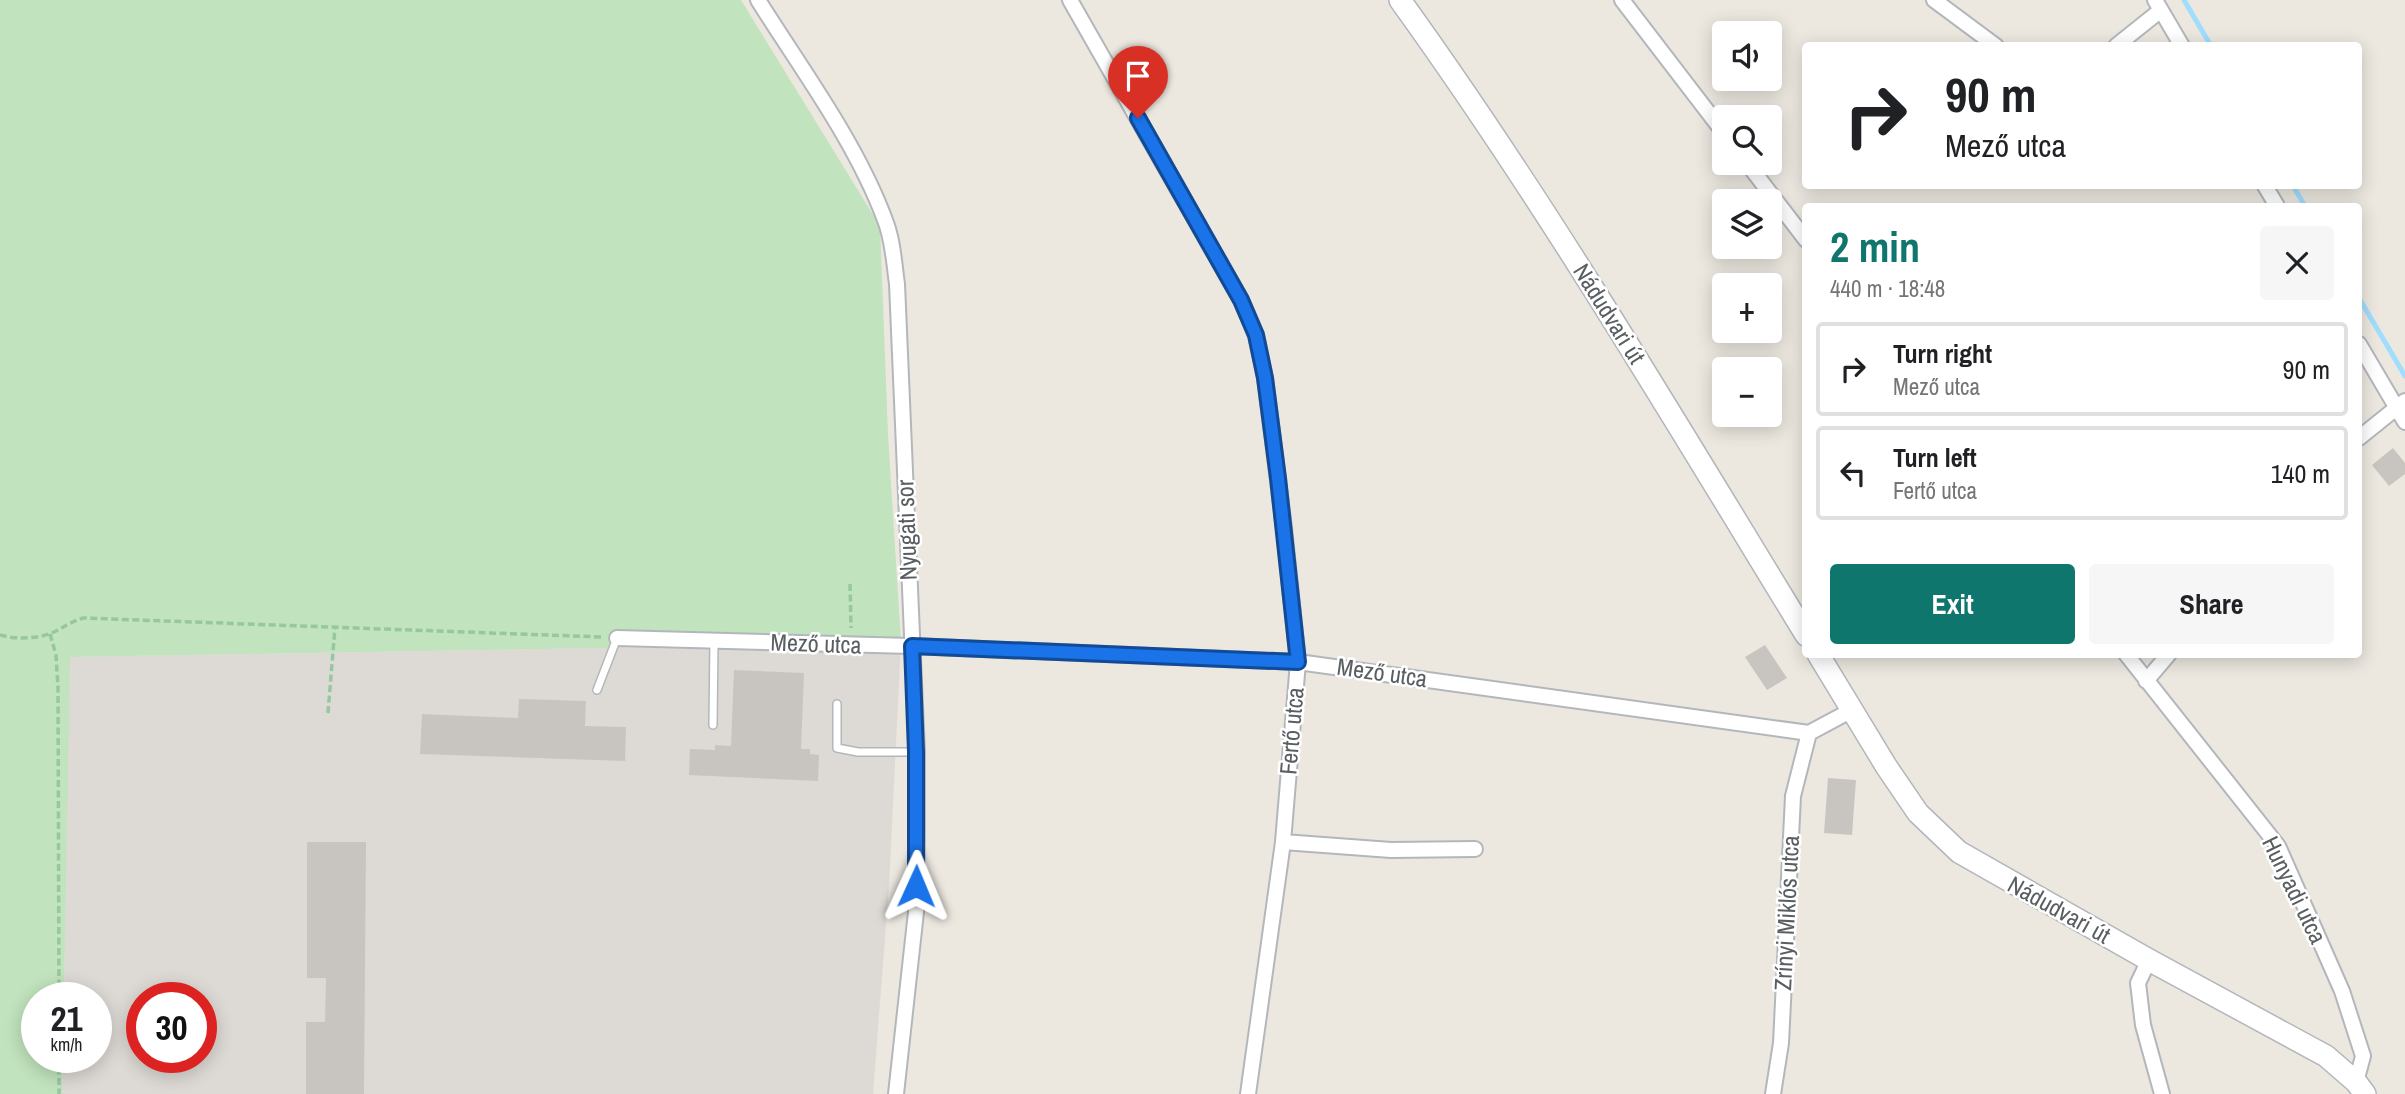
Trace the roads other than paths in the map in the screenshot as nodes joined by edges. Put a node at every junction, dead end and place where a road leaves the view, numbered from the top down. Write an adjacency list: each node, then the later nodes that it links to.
1 (758, 0): 20 (street, Nyugati sor)
2 (1070, 0): 24 (street, Fertő utca)
3 (1400, 0): 17 (main road, Nádudvari út)
4 (1622, 0): 10 (street)
5 (1934, 0): 7 (street)
6 (2158, 5): 8 (street); 9 (street)
7 (1991, 42)
8 (2120, 42)
9 (2180, 42)
10 (1712, 117)
11 (1755, 175): 12 (street)
12 (1802, 235)
13 (2362, 349): 14 (street)
14 (2401, 404): 15 (street); 16 (street)
15 (2405, 422)
16 (2362, 436)
17 (1802, 628)
18 (617, 638): 19 (street, Mező utca); 26 (lane)
19 (714, 641): 20 (street, Mező utca); 29 (lane)
20 (912, 646): 24 (street, Mező utca); 31 (street, Nyugati sor)
21 (1820, 658): 28 (main road, Nádudvari út)
22 (2129, 658): 25 (street, Hunyadi utca)
23 (2166, 658): 25 (street)
24 (1298, 662): 30 (street, Mező utca); 32 (street, Fertő utca)
25 (2146, 681): 35 (street, Hunyadi utca)
26 (597, 690)
27 (837, 704): 31 (lane)
28 (1852, 710): 30 (street); 34 (main road, Nádudvari út)
29 (713, 725)
30 (1809, 733): 38 (street, Zrínyi Miklós utca)
31 (916, 752): 36 (street, Nyugati sor)
32 (1283, 842): 33 (street); 37 (street, Fertő utca)
33 (1475, 849)
34 (2149, 960): 35 (main road, Nádudvari út); 39 (street)
35 (2360, 1088)
36 (896, 1094)
37 (1248, 1094)
38 (1773, 1094)
39 (2162, 1094)

